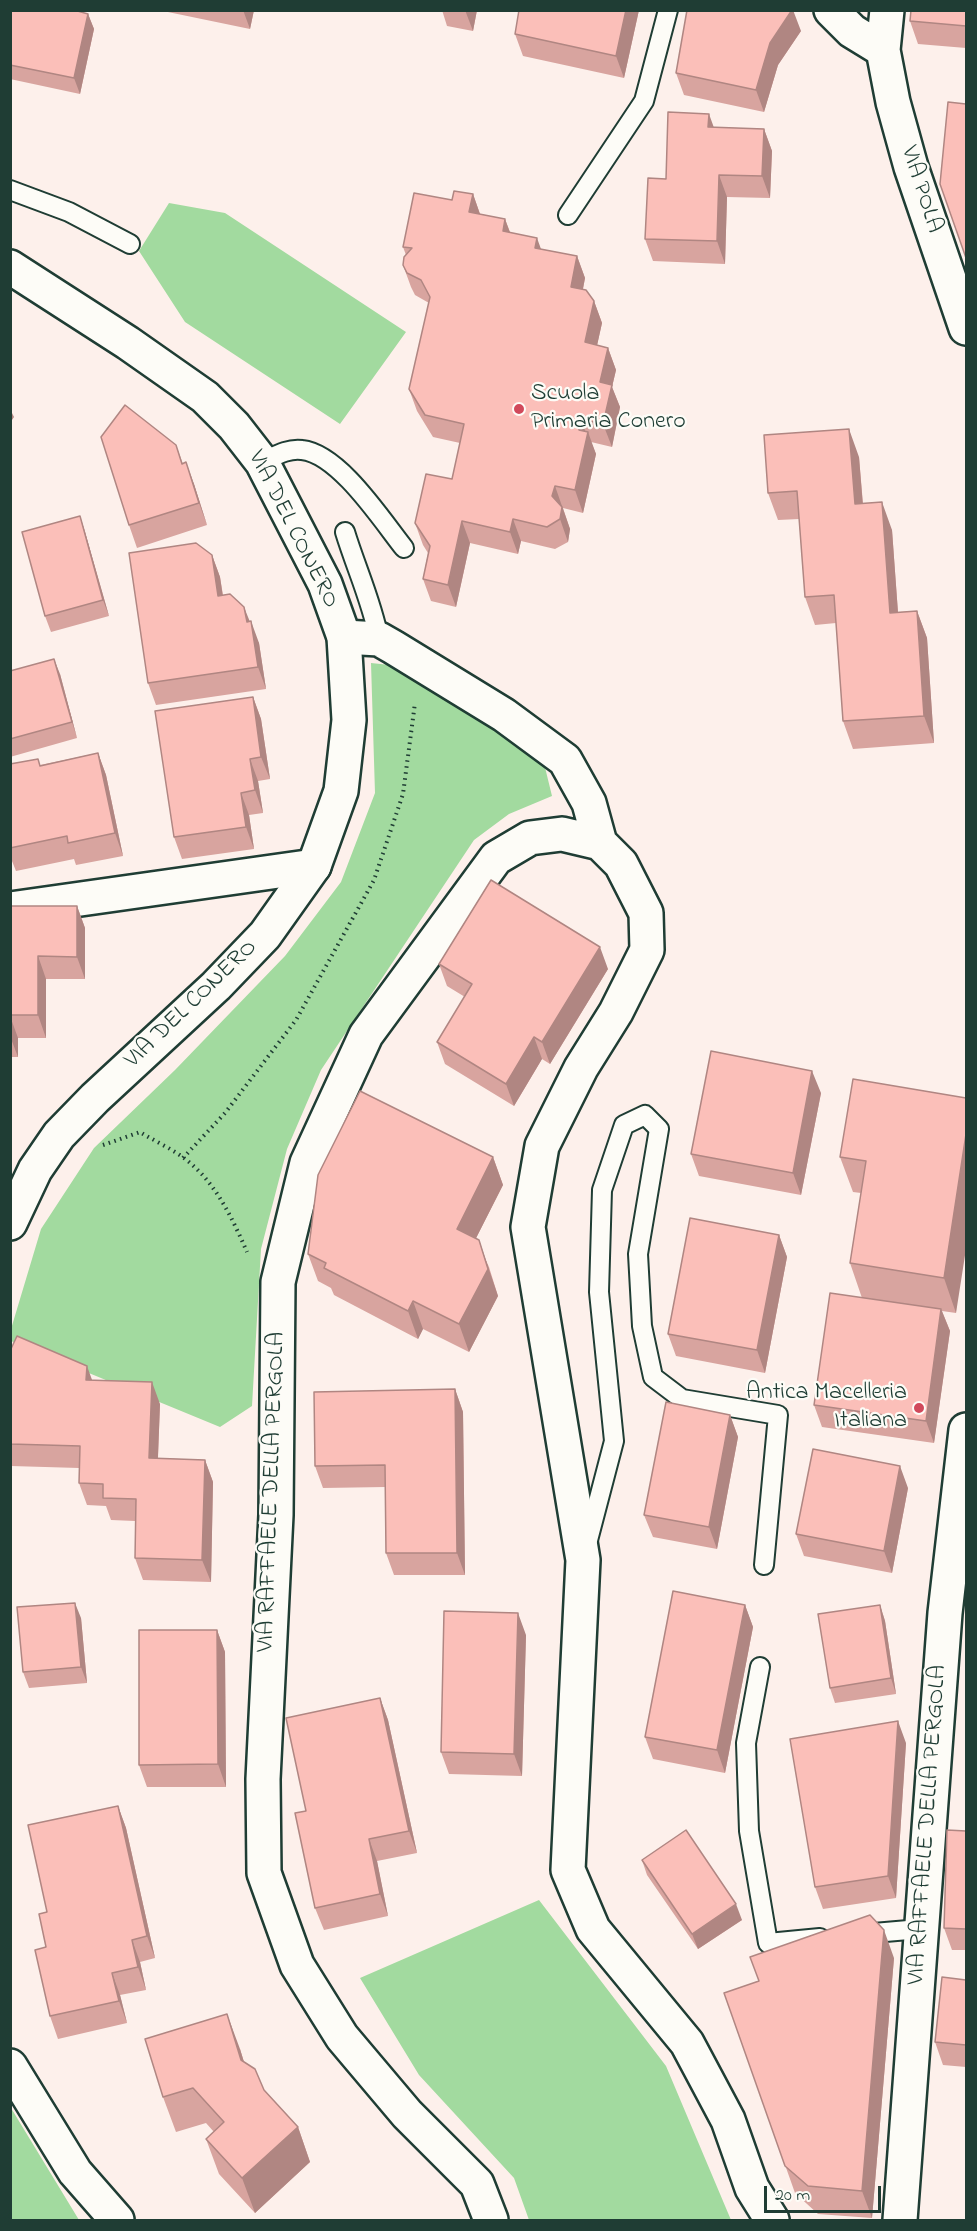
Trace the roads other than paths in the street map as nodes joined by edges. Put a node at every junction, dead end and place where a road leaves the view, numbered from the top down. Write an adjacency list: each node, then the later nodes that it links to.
1 (668, 10): 6 (lane)
2 (831, 10): 4 (street)
3 (887, 10): 4 (street, VIA POLA)
4 (883, 50): 9 (street, VIA POLA)
5 (10, 190): 7 (lane)
6 (568, 215)
7 (130, 244)
8 (10, 267): 10 (street, VIA DEL CONERO)
9 (966, 328)
10 (262, 462): 12 (lane); 13 (street, VIA DEL CONERO)
11 (345, 532): 14 (lane)
12 (404, 548)
13 (344, 637): 14 (street); 16 (street, VIA DEL CONERO)
14 (386, 643): 15 (street)
15 (600, 843): 20 (street); 26 (street, VIA RAFFAELE DELLA PERGOLA)
16 (314, 866): 17 (street); 18 (street, VIA DEL CONERO)
17 (10, 909)
18 (10, 1223)
19 (966, 1430): 23 (street, VIA RAFFAELE DELLA PERGOLA)
20 (583, 1560): 21 (lane); 27 (street)
21 (764, 1565)
22 (759, 1667): 23 (lane)
23 (920, 1929): 28 (street, VIA RAFFAELE DELLA PERGOLA)
24 (10, 2066): 25 (street)
25 (117, 2220)
26 (491, 2220)
27 (772, 2220)
28 (900, 2220)

